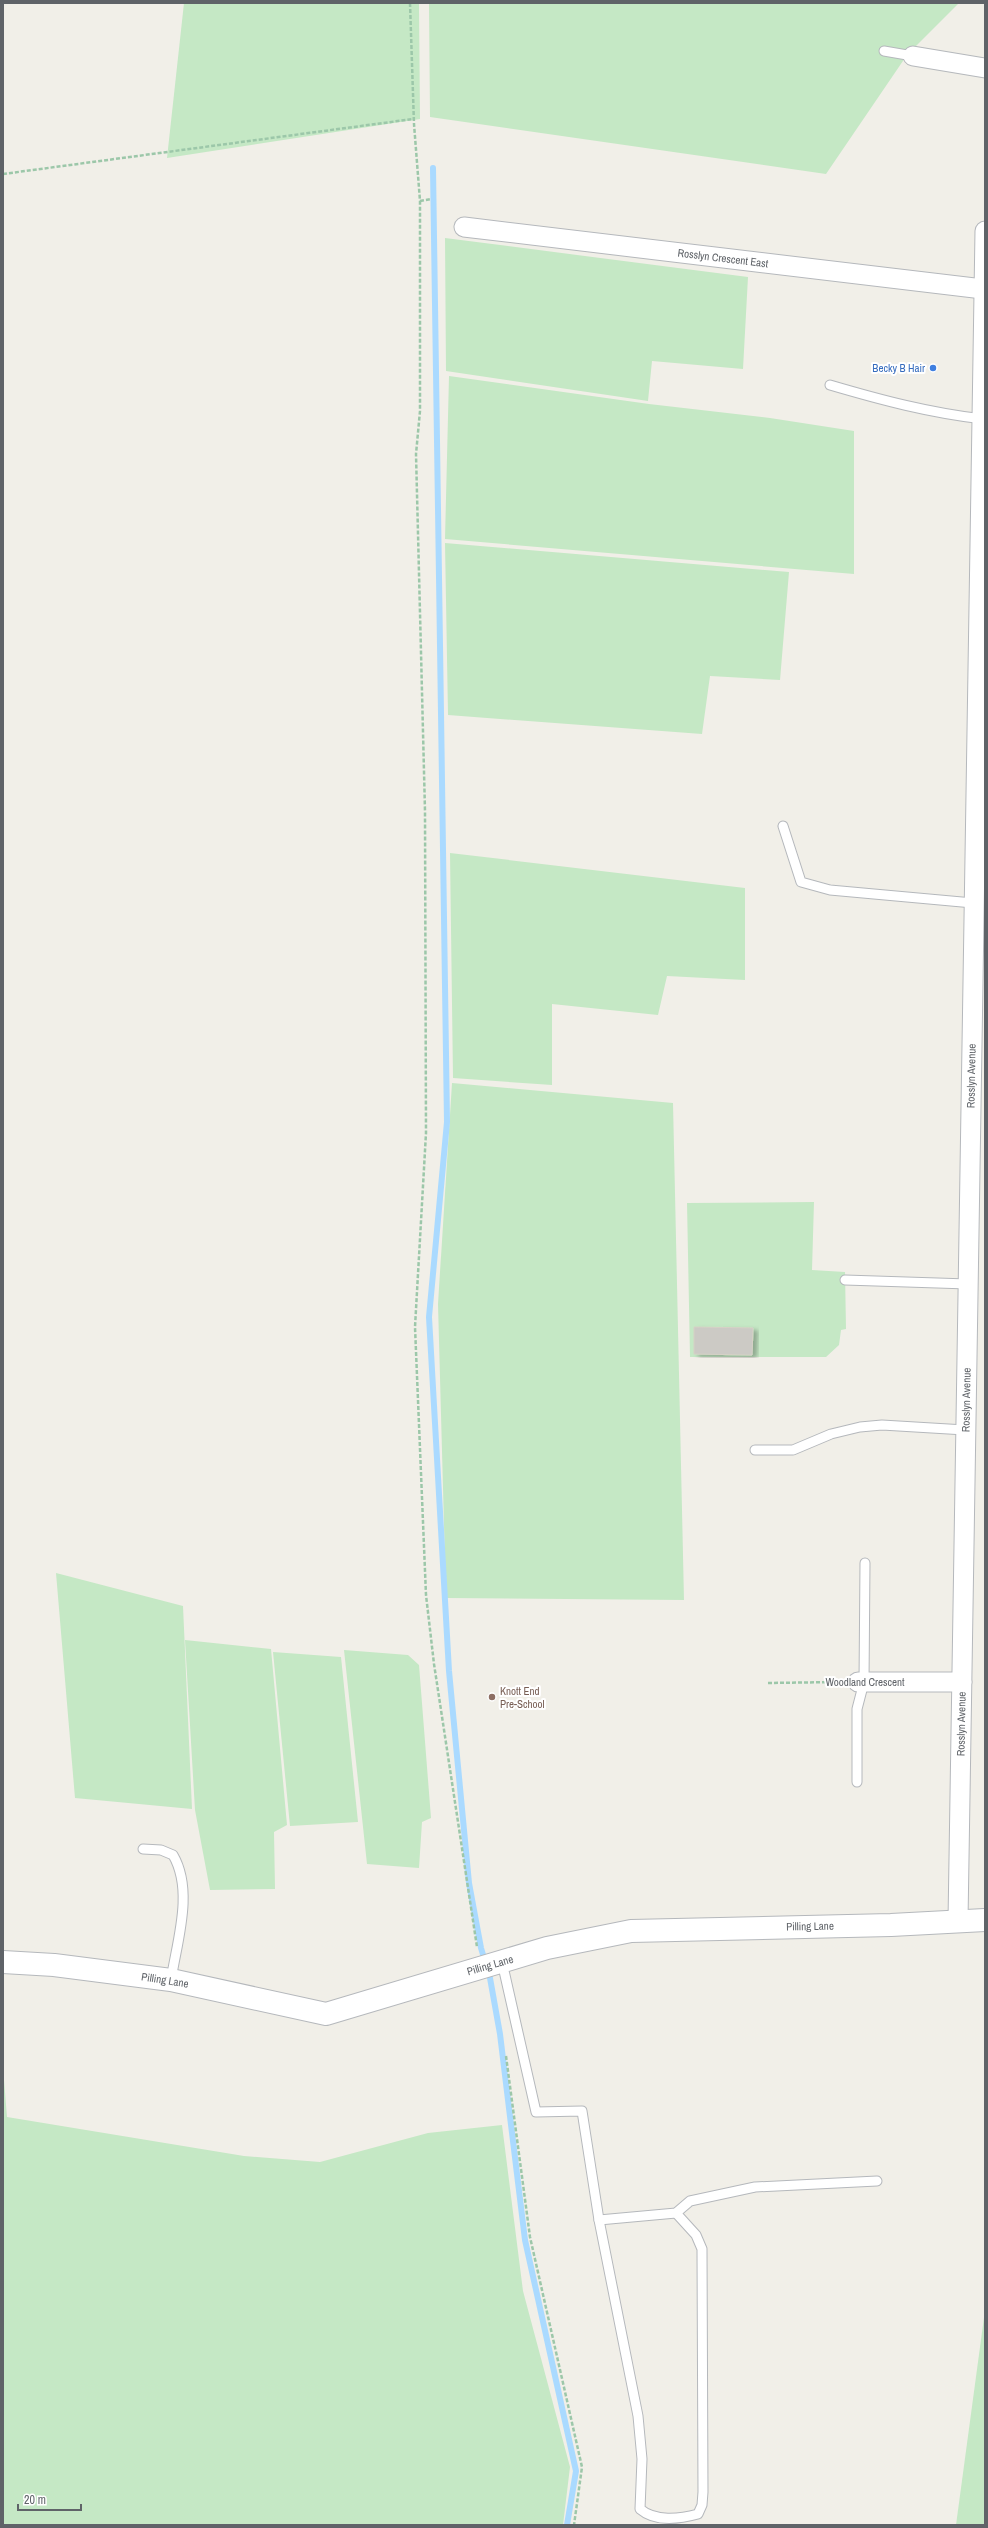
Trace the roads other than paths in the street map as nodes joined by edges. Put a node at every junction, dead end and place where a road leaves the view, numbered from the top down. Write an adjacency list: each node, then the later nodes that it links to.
1 (884, 51): 2 (lane)
2 (913, 56): 3 (street)
3 (985, 68)
4 (464, 227): 6 (street, Rosslyn Crescent East)
5 (985, 231): 6 (street, Rosslyn Avenue)
6 (983, 289): 7 (street, Rosslyn Avenue)
7 (984, 317): 9 (street, Rosslyn Avenue)
8 (830, 385): 9 (lane)
9 (983, 419): 11 (street, Rosslyn Avenue)
10 (783, 826): 11 (lane)
11 (973, 903): 13 (street, Rosslyn Avenue)
12 (845, 1280): 13 (lane)
13 (968, 1284): 14 (street, Rosslyn Avenue)
14 (965, 1430): 15 (lane); 18 (street, Rosslyn Avenue)
15 (755, 1450)
16 (865, 1563): 17 (lane)
17 (861, 1682): 18 (street, Woodland Crescent); 19 (lane)
18 (962, 1682): 22 (street, Rosslyn Avenue)
19 (857, 1782)
20 (143, 1849): 25 (lane)
21 (985, 1920): 22 (street, Pilling Lane)
22 (958, 1921): 24 (street, Pilling Lane)
23 (3, 1962): 25 (street, Pilling Lane)
24 (502, 1962): 25 (street, Pilling Lane); 28 (lane)
25 (171, 1980)
26 (877, 2181): 27 (lane)
27 (676, 2214): 28 (lane); 28 (lane)
28 (599, 2220)

